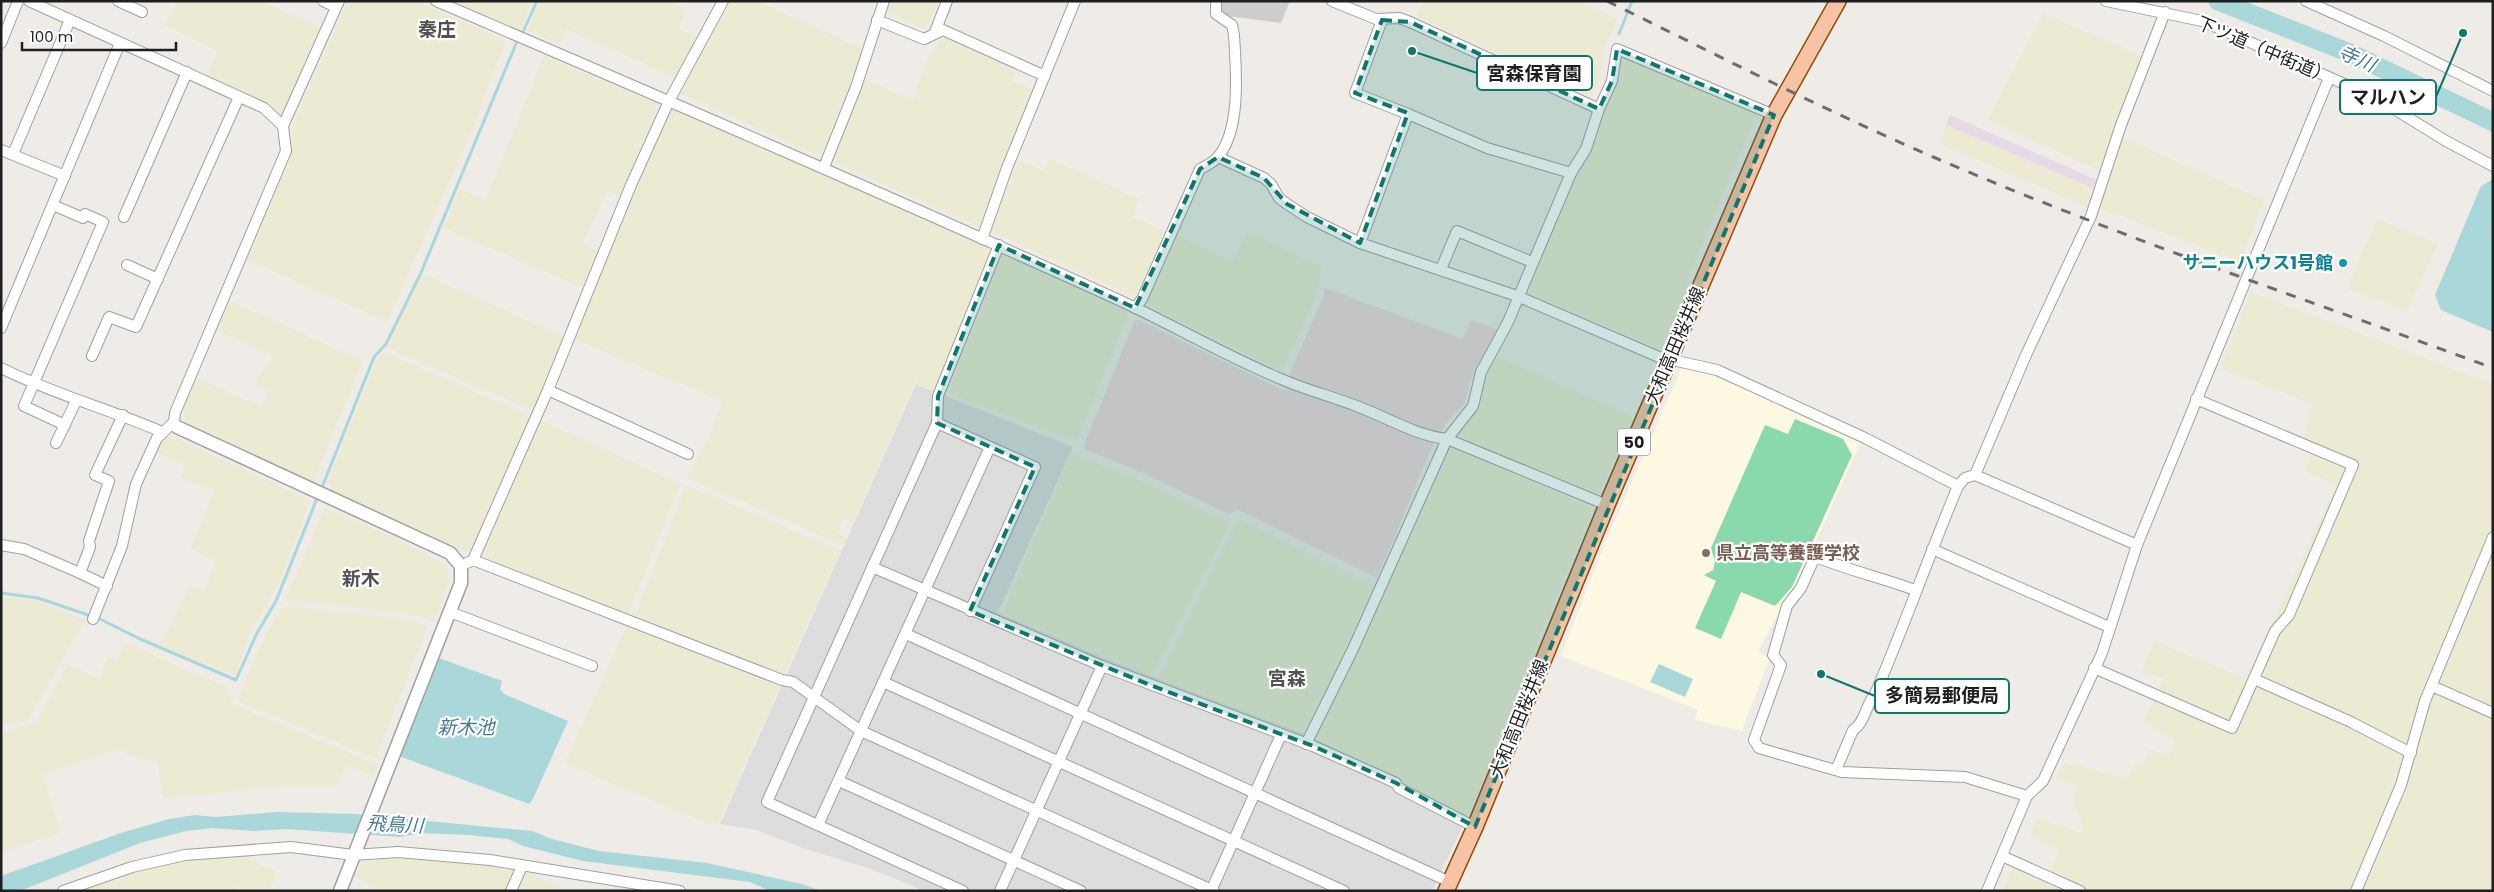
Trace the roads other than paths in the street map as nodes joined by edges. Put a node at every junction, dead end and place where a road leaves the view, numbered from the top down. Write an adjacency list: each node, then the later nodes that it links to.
1 (18, 1): 22 (street)
2 (29, 1): 18 (street)
3 (118, 1): 16 (street)
4 (323, 1): 15 (street)
5 (436, 1): 29 (street)
6 (723, 1): 29 (street)
7 (884, 1): 19 (street)
8 (947, 1): 21 (street)
9 (1075, 1): 25 (street)
10 (1216, 1): 36 (street)
11 (1332, 1): 20 (street)
12 (1838, 1): 32 (main road, 大和高田桜井線 / 50)
13 (2106, 1): 17 (street, 下ツ道（中街道）)
14 (2306, 1): 27 (street)
15 (337, 4): 33 (street)
16 (142, 12)
17 (2165, 12): 26 (street, 下ツ道（中街道）); 69 (street)
18 (70, 20): 23 (street); 35 (street)
19 (877, 20): 21 (street); 38 (street)
20 (1382, 20): 30 (street); 31 (street)
21 (935, 32): 25 (street)
22 (1, 43)
23 (120, 43): 24 (street); 40 (street)
24 (187, 72): 28 (street); 42 (street)
25 (1045, 76): 43 (street)
26 (2329, 78): 37 (street, 下ツ道（中街道）); 58 (street)
27 (2493, 90)
28 (239, 97): 33 (street); 49 (street)
29 (669, 101): 38 (street); 57 (street)
30 (1599, 109): 32 (street); 39 (street)
31 (1408, 114): 39 (street); 44 (street)
32 (1774, 115): 54 (main road, 大和高田桜井線 / 50)
33 (282, 126): 62 (street)
34 (1, 150): 35 (street)
35 (12, 154): 40 (street)
36 (1218, 157): 44 (street); 51 (street)
37 (2493, 166)
38 (824, 167): 43 (street)
39 (1571, 173): 46 (street)
40 (65, 176): 41 (street)
41 (53, 205): 52 (street); 56 (street)
42 (124, 217)
43 (982, 239): 45 (street)
44 (1360, 243): 48 (street)
45 (999, 245): 51 (street); 61 (street)
46 (1532, 262): 48 (street); 50 (street)
47 (127, 266): 49 (street)
48 (1441, 269): 50 (street)
49 (158, 279): 53 (street)
50 (1517, 296): 54 (street); 65 (street)
51 (1136, 308): 65 (street)
52 (1, 328)
53 (92, 356)
54 (1670, 357): 70 (street); 71 (main road, 大和高田桜井線 / 50)
55 (1, 368): 56 (street)
56 (32, 384): 59 (street); 63 (street)
57 (548, 390): 68 (street); 76 (street)
58 (2196, 399): 74 (street); 91 (street)
59 (76, 401): 60 (street); 63 (street)
60 (123, 415): 64 (street); 79 (street)
61 (936, 423): 67 (street); 78 (street)
62 (176, 424): 64 (street); 77 (street)
63 (65, 425): 66 (street)
64 (162, 432): 80 (street)
65 (1447, 438): 71 (street); 99 (street)
66 (56, 443)
67 (990, 447): 82 (street); 83 (street)
68 (688, 454)
69 (1975, 475): 70 (street); 74 (street)
70 (1958, 486): 75 (street)
71 (1607, 505): 108 (main road, 大和高田桜井線 / 50)
72 (2493, 537): 93 (street)
73 (1, 545): 79 (street)
74 (2137, 545): 86 (street)
75 (1932, 548): 81 (street); 86 (street)
76 (473, 560): 77 (street); 94 (street)
77 (461, 566): 84 (street)
78 (872, 567): 82 (street); 94 (street)
79 (80, 573): 80 (street)
80 (108, 586): 85 (street)
81 (1915, 590): 102 (street); 102 (street)
82 (925, 591): 83 (street); 87 (street)
83 (970, 610): 89 (street)
84 (450, 612): 88 (street); 110 (street)
85 (93, 619)
86 (2109, 627): 90 (street)
87 (906, 634): 92 (street); 96 (street)
88 (592, 666)
89 (1102, 666): 96 (street); 98 (street)
90 (2094, 668): 91 (street); 105 (street)
91 (2254, 679): 100 (street)
92 (884, 682): 97 (street); 101 (street)
93 (2432, 686): 95 (street); 100 (street)
94 (814, 696): 97 (street); 107 (street)
95 (2493, 713)
96 (1080, 715): 101 (street); 104 (street)
97 (861, 731): 103 (street); 106 (street)
98 (1281, 735): 99 (street); 104 (street)
99 (1306, 744): 108 (street)
100 (2411, 753): 126 (street)
101 (1059, 761): 106 (street); 109 (street)
102 (1836, 770): 105 (street)
103 (839, 781): 107 (street); 112 (street)
104 (1255, 794): 109 (street); 114 (street)
105 (2027, 796): 111 (street)
106 (1036, 810): 112 (street); 115 (street)
107 (818, 825): 120 (street)
108 (1475, 827): 114 (main road, 大和高田桜井線 / 50)
109 (1234, 840): 115 (street); 123 (street)
110 (354, 853): 113 (street); 116 (street); 117 (street)
111 (2002, 856): 124 (street); 125 (street)
112 (1014, 860): 121 (street); 122 (street)
113 (522, 866): 118 (street); 119 (street)
114 (1448, 887)
115 (1212, 890)
116 (63, 891)
117 (340, 891)
118 (512, 891)
119 (680, 891)
120 (963, 891)
121 (1000, 891)
122 (1081, 891)
123 (1344, 891)
124 (1987, 891)
125 (2080, 891)
126 (2356, 891)

